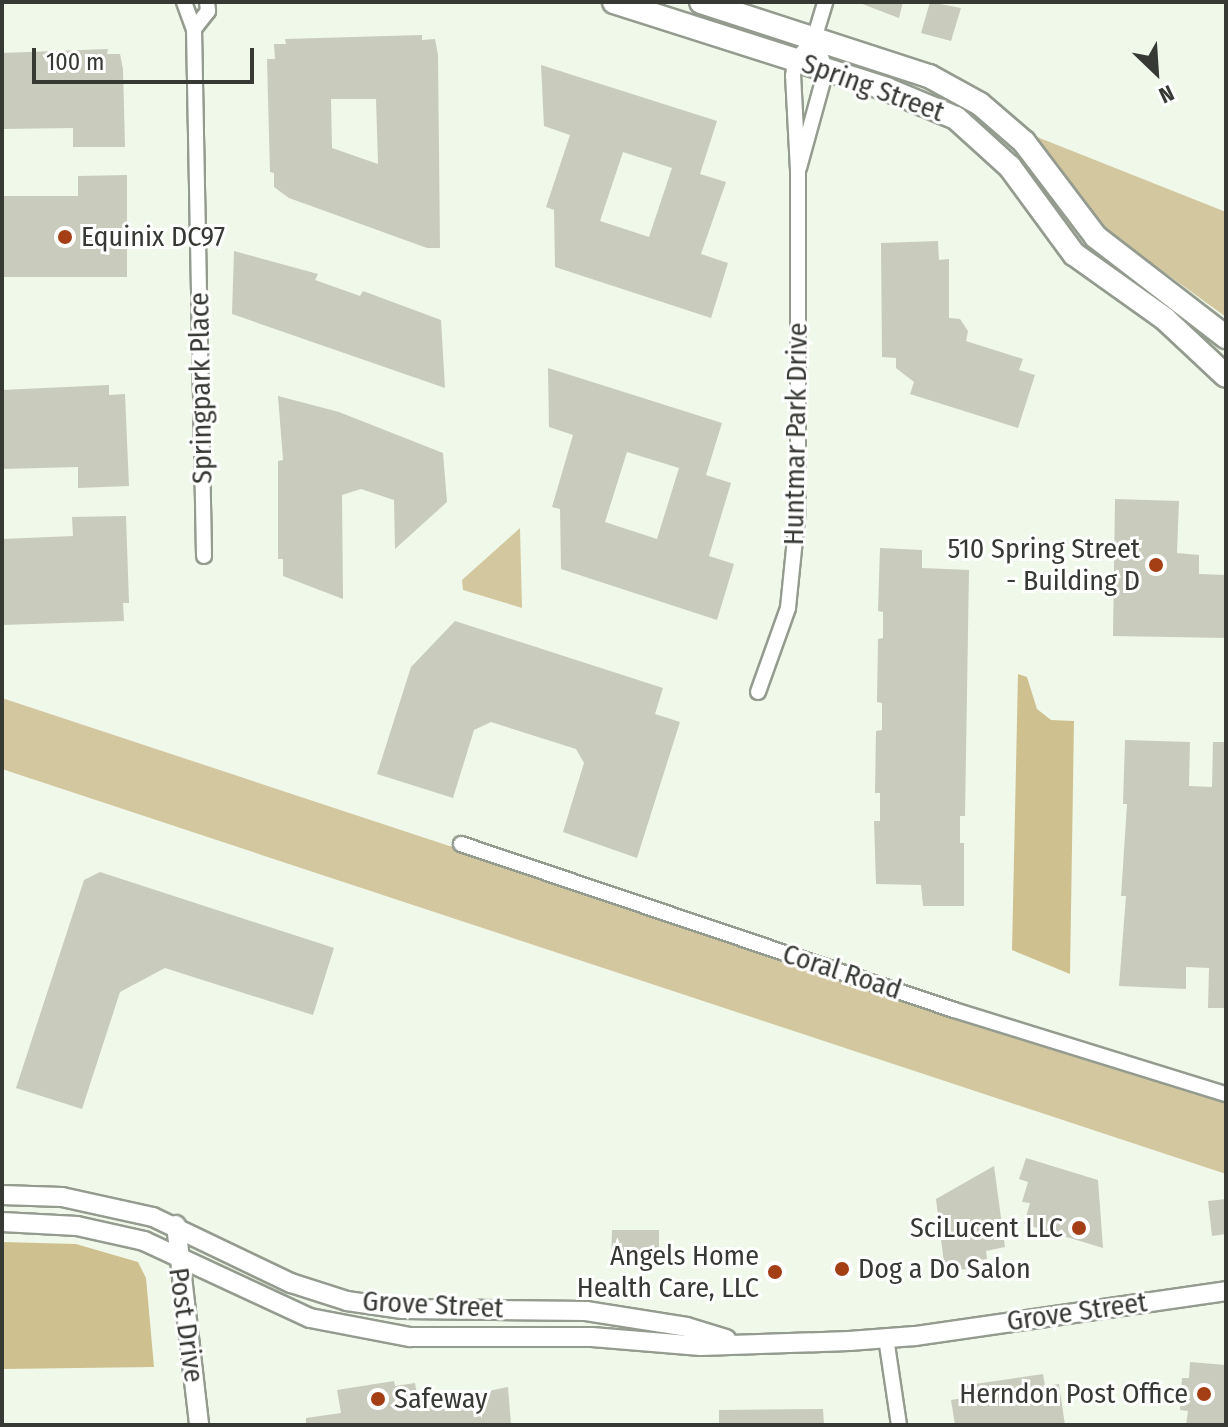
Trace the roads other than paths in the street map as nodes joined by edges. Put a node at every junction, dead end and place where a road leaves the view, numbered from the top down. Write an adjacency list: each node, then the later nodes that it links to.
1 (184, 2): 6 (street, Springpark Place)
2 (207, 2): 6 (street, Springpark Place)
3 (614, 2): 8 (main road, Spring Street)
4 (701, 2): 7 (main road, Spring Street)
5 (825, 2): 7 (street)
6 (194, 29): 13 (street, Springpark Place)
7 (814, 39): 8 (street); 9 (street); 11 (main road, Spring Street)
8 (795, 61): 9 (main road, Spring Street); 10 (street, Huntmar Park Drive)
9 (826, 70): 10 (street, Huntmar Park Drive); 12 (main road, Spring Street)
10 (798, 170): 14 (street, Huntmar Park Drive)
11 (1226, 337)
12 (1226, 376)
13 (204, 556)
14 (758, 692)
15 (461, 844): 16 (street, Coral Road)
16 (1226, 1094)
17 (2, 1195): 19 (street, Grove Street)
18 (2, 1222): 20 (street, Grove Street)
19 (176, 1225): 20 (street, Post Drive); 23 (street, Grove Street)
20 (177, 1256): 23 (street, Grove Street); 24 (street, Post Drive)
21 (1226, 1291): 22 (street, Grove Street)
22 (886, 1338): 23 (street, Grove Street); 25 (street)
23 (736, 1341)
24 (199, 1425)
25 (899, 1425)

